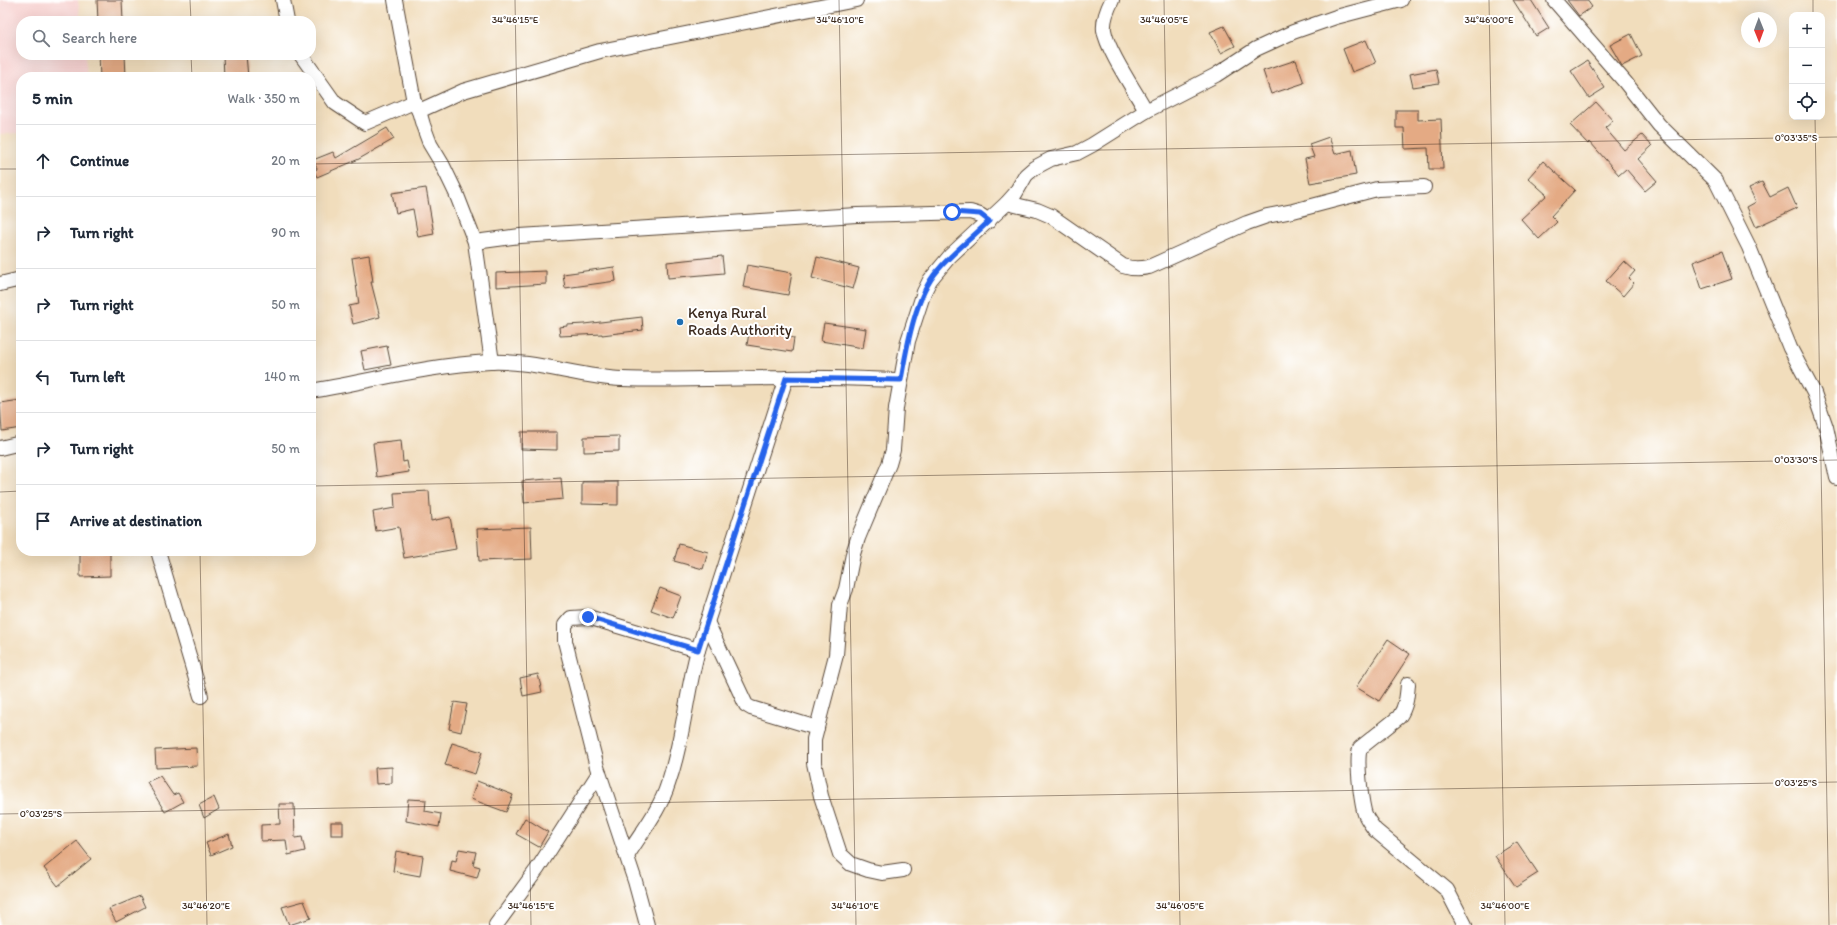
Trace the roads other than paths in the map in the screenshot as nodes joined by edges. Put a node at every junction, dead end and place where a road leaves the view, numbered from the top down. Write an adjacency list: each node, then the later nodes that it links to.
1 (283, 0): 7 (street)
2 (395, 0): 11 (street)
3 (856, 0): 11 (street)
4 (1112, 0): 12 (street)
5 (1401, 0): 12 (street)
6 (1554, 0): 25 (street)
7 (286, 16)
8 (305, 60): 9 (street)
9 (314, 72)
10 (316, 75): 11 (street)
11 (416, 107): 16 (street)
12 (1146, 111): 14 (street)
13 (1424, 187): 14 (street)
14 (1007, 203): 15 (street)
15 (989, 221): 16 (street); 21 (street)
16 (475, 242): 19 (street)
17 (16, 280): 18 (street)
18 (0, 284)
19 (492, 362): 20 (street); 22 (street)
20 (786, 378): 21 (street); 27 (street)
21 (901, 380): 31 (street)
22 (316, 391)
23 (16, 445): 24 (street)
24 (0, 448)
25 (1837, 478)
26 (159, 556): 30 (street)
27 (707, 622): 28 (street); 31 (street)
28 (698, 650): 32 (street); 33 (street)
29 (1408, 684): 37 (street)
30 (201, 696)
31 (817, 728): 34 (street)
32 (599, 773): 33 (street); 35 (street)
33 (627, 856): 36 (street)
34 (903, 870)
35 (496, 925)
36 (647, 925)
37 (1464, 925)

